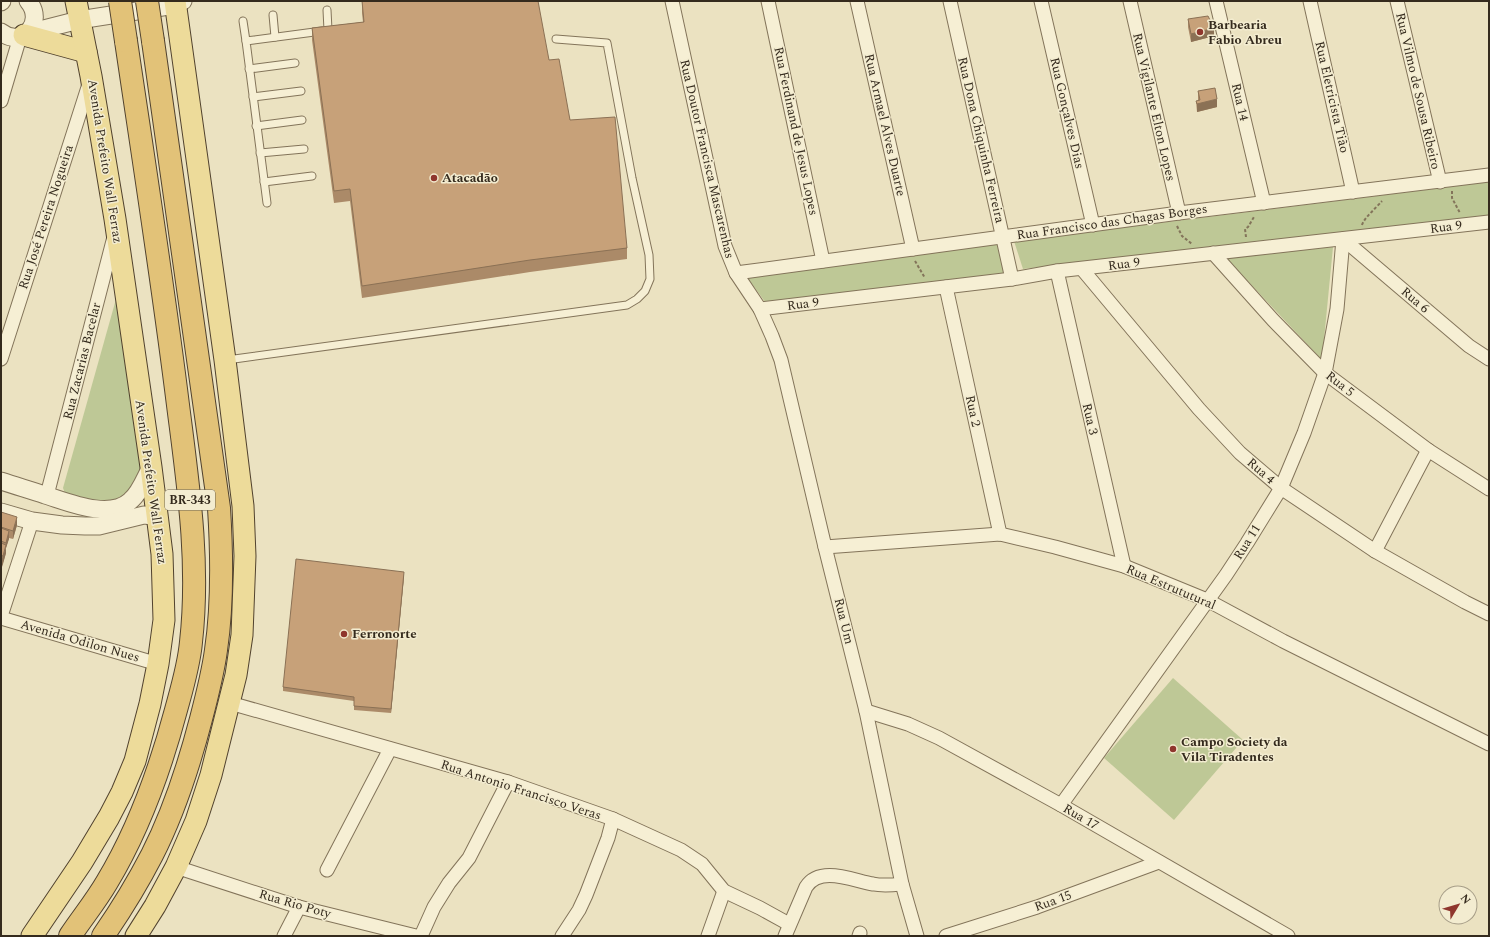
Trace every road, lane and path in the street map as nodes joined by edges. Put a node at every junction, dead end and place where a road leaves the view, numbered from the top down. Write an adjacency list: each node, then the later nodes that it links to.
1 (28, 1): 18 (street)
2 (120, 1): 97 (highway, BR-343, bridge)
3 (147, 1): 98 (highway, BR-343, bridge)
4 (672, 1): 55 (street, Rua Doutor Francisca Mascarenhas)
5 (768, 1): 52 (street, Rua Ferdinand de Jesus Lopes)
6 (857, 1): 49 (street, Rua Armael Alves Duarte)
7 (950, 1): 46 (street, Rua Dona Chiquinha Ferreira)
8 (1041, 1): 44 (street, Rua Gonçalves Dias)
9 (1130, 1): 41 (street, Rua Vigilante Elton Lopes)
10 (1216, 1): 40 (street, Rua 14)
11 (1310, 1): 38 (street, Rua Eletricista Tião)
12 (1397, 1): 35 (street, Rua Vilmo de Sousa Ribeiro)
13 (177, 2): 14 (street); 61 (main road)
14 (77, 10): 18 (street); 22 (main road, Avenida Prefeito Wall Ferraz)
15 (327, 10): 19 (lane)
16 (273, 15): 19 (lane)
17 (243, 21): 21 (lane)
18 (14, 35): 22 (main road); 28 (street)
19 (275, 37): 21 (lane)
20 (556, 39): 61 (lane)
21 (246, 41): 24 (lane)
22 (86, 52): 25 (main road, Avenida Prefeito Wall Ferraz)
23 (295, 63): 24 (lane)
24 (249, 69): 27 (lane)
25 (91, 76): 45 (main road, Avenida Prefeito Wall Ferraz); 59 (street, Rua José Pereira Nogueira)
26 (301, 91): 27 (lane)
27 (253, 97): 30 (lane)
28 (1, 101)
29 (302, 120): 30 (lane)
30 (256, 126): 32 (lane)
31 (304, 149): 32 (lane)
32 (260, 153): 36 (lane)
33 (1489, 175): 35 (street, Rua Francisco das Chagas Borges)
34 (312, 176): 36 (lane)
35 (1445, 181): 37 (street, Rua Francisco das Chagas Borges); 43 (path)
36 (264, 182): 39 (lane)
37 (1384, 188): 38 (street, Rua Francisco das Chagas Borges); 47 (path)
38 (1353, 192): 40 (street, Rua Francisco das Chagas Borges)
39 (266, 203)
40 (1263, 203): 41 (street, Rua Francisco das Chagas Borges); 50 (path)
41 (1179, 213): 44 (street, Rua Francisco das Chagas Borges); 51 (path)
42 (1489, 222): 43 (street, Rua 9)
43 (1470, 224): 47 (street, Rua 9)
44 (1093, 225): 46 (street, Rua Francisco das Chagas Borges)
45 (116, 228): 64 (main road, Avenida Prefeito Wall Ferraz); 68 (street, Rua Zacarias Bacelar)
46 (1003, 237): 49 (street, Rua Francisco das Chagas Borges); 56 (street, Rua Dona Chiquinha Ferreira)
47 (1359, 237): 48 (street, Rua 9)
48 (1343, 239): 50 (street, Rua 9); 60 (street, Rua 6); 62 (street, Rua 11)
49 (913, 249): 52 (street, Rua Francisco das Chagas Borges); 57 (path)
50 (1250, 249): 51 (street, Rua 9)
51 (1207, 254): 53 (street, Rua 9); 62 (street, Rua 5)
52 (823, 261): 55 (street, Rua Francisco das Chagas Borges)
53 (1082, 269): 54 (street, Rua 9); 66 (street, Rua 4)
54 (1057, 271): 56 (street, Rua 9); 77 (street, Rua 3)
55 (736, 273): 58 (street, Rua Doutor Francisca Mascarenhas)
56 (1012, 279): 57 (street, Rua 9)
57 (939, 287): 58 (street, Rua 9); 74 (street, Rua 2)
58 (760, 309): 75 (street, Rua Um)
59 (1, 359)
60 (1489, 359)
61 (225, 360): 82 (main road)
62 (1325, 373): 63 (street, Rua 5); 66 (street, Rua 11)
63 (1428, 450): 67 (street, Rua 5); 76 (street)
64 (151, 467): 69 (street); 71 (main road, Avenida Prefeito Wall Ferraz)
65 (1, 481): 68 (street)
66 (1281, 488): 76 (street, Rua 4); 78 (street, Rua 11)
67 (1489, 489)
68 (47, 495): 69 (street)
69 (72, 504): 73 (street)
70 (1, 512): 72 (street)
71 (158, 520): 73 (street); 81 (main road, Avenida Prefeito Wall Ferraz)
72 (32, 521): 73 (street); 80 (street)
73 (62, 526)
74 (1000, 534): 75 (street, Rua Estrututural); 77 (street, Rua Estrututural)
75 (825, 547): 83 (street, Rua Um)
76 (1375, 551): 79 (street, Rua 4)
77 (1124, 566): 78 (street, Rua Estrututural)
78 (1207, 600): 84 (street, Rua Estrututural); 87 (street, Rua 11)
79 (1489, 614)
80 (1, 617): 81 (street, Avenida Odilon Nues)
81 (158, 664): 96 (main road, Avenida Prefeito Wall Ferraz)
82 (230, 703): 85 (street, Rua Antonio Francisco Veras); 90 (main road)
83 (866, 711): 87 (street, Rua 17); 92 (street, Rua Um)
84 (1489, 744)
85 (390, 748): 86 (street, Rua Antonio Francisco Veras); 91 (street)
86 (508, 782): 88 (street, Rua Antonio Francisco Veras); 102 (street)
87 (1060, 805): 89 (street, Rua 17)
88 (613, 820): 93 (street, Rua Antonio Francisco Veras); 103 (street)
89 (1159, 862): 106 (street, Rua 15); 107 (street, Rua 17)
90 (176, 867): 94 (street, Rua Rio Poty); 99 (main road)
91 (327, 870)
92 (902, 884): 95 (street); 105 (street, Rua Um)
93 (724, 891): 95 (street, Rua Antonio Francisco Veras); 104 (street)
94 (299, 907): 100 (street); 101 (street, Rua Rio Poty)
95 (787, 930)
96 (32, 936)
97 (70, 936)
98 (103, 936)
99 (136, 936)
100 (284, 936)
101 (416, 936)
102 (421, 936)
103 (562, 936)
104 (708, 936)
105 (917, 936)
106 (946, 936)
107 (1288, 936)

